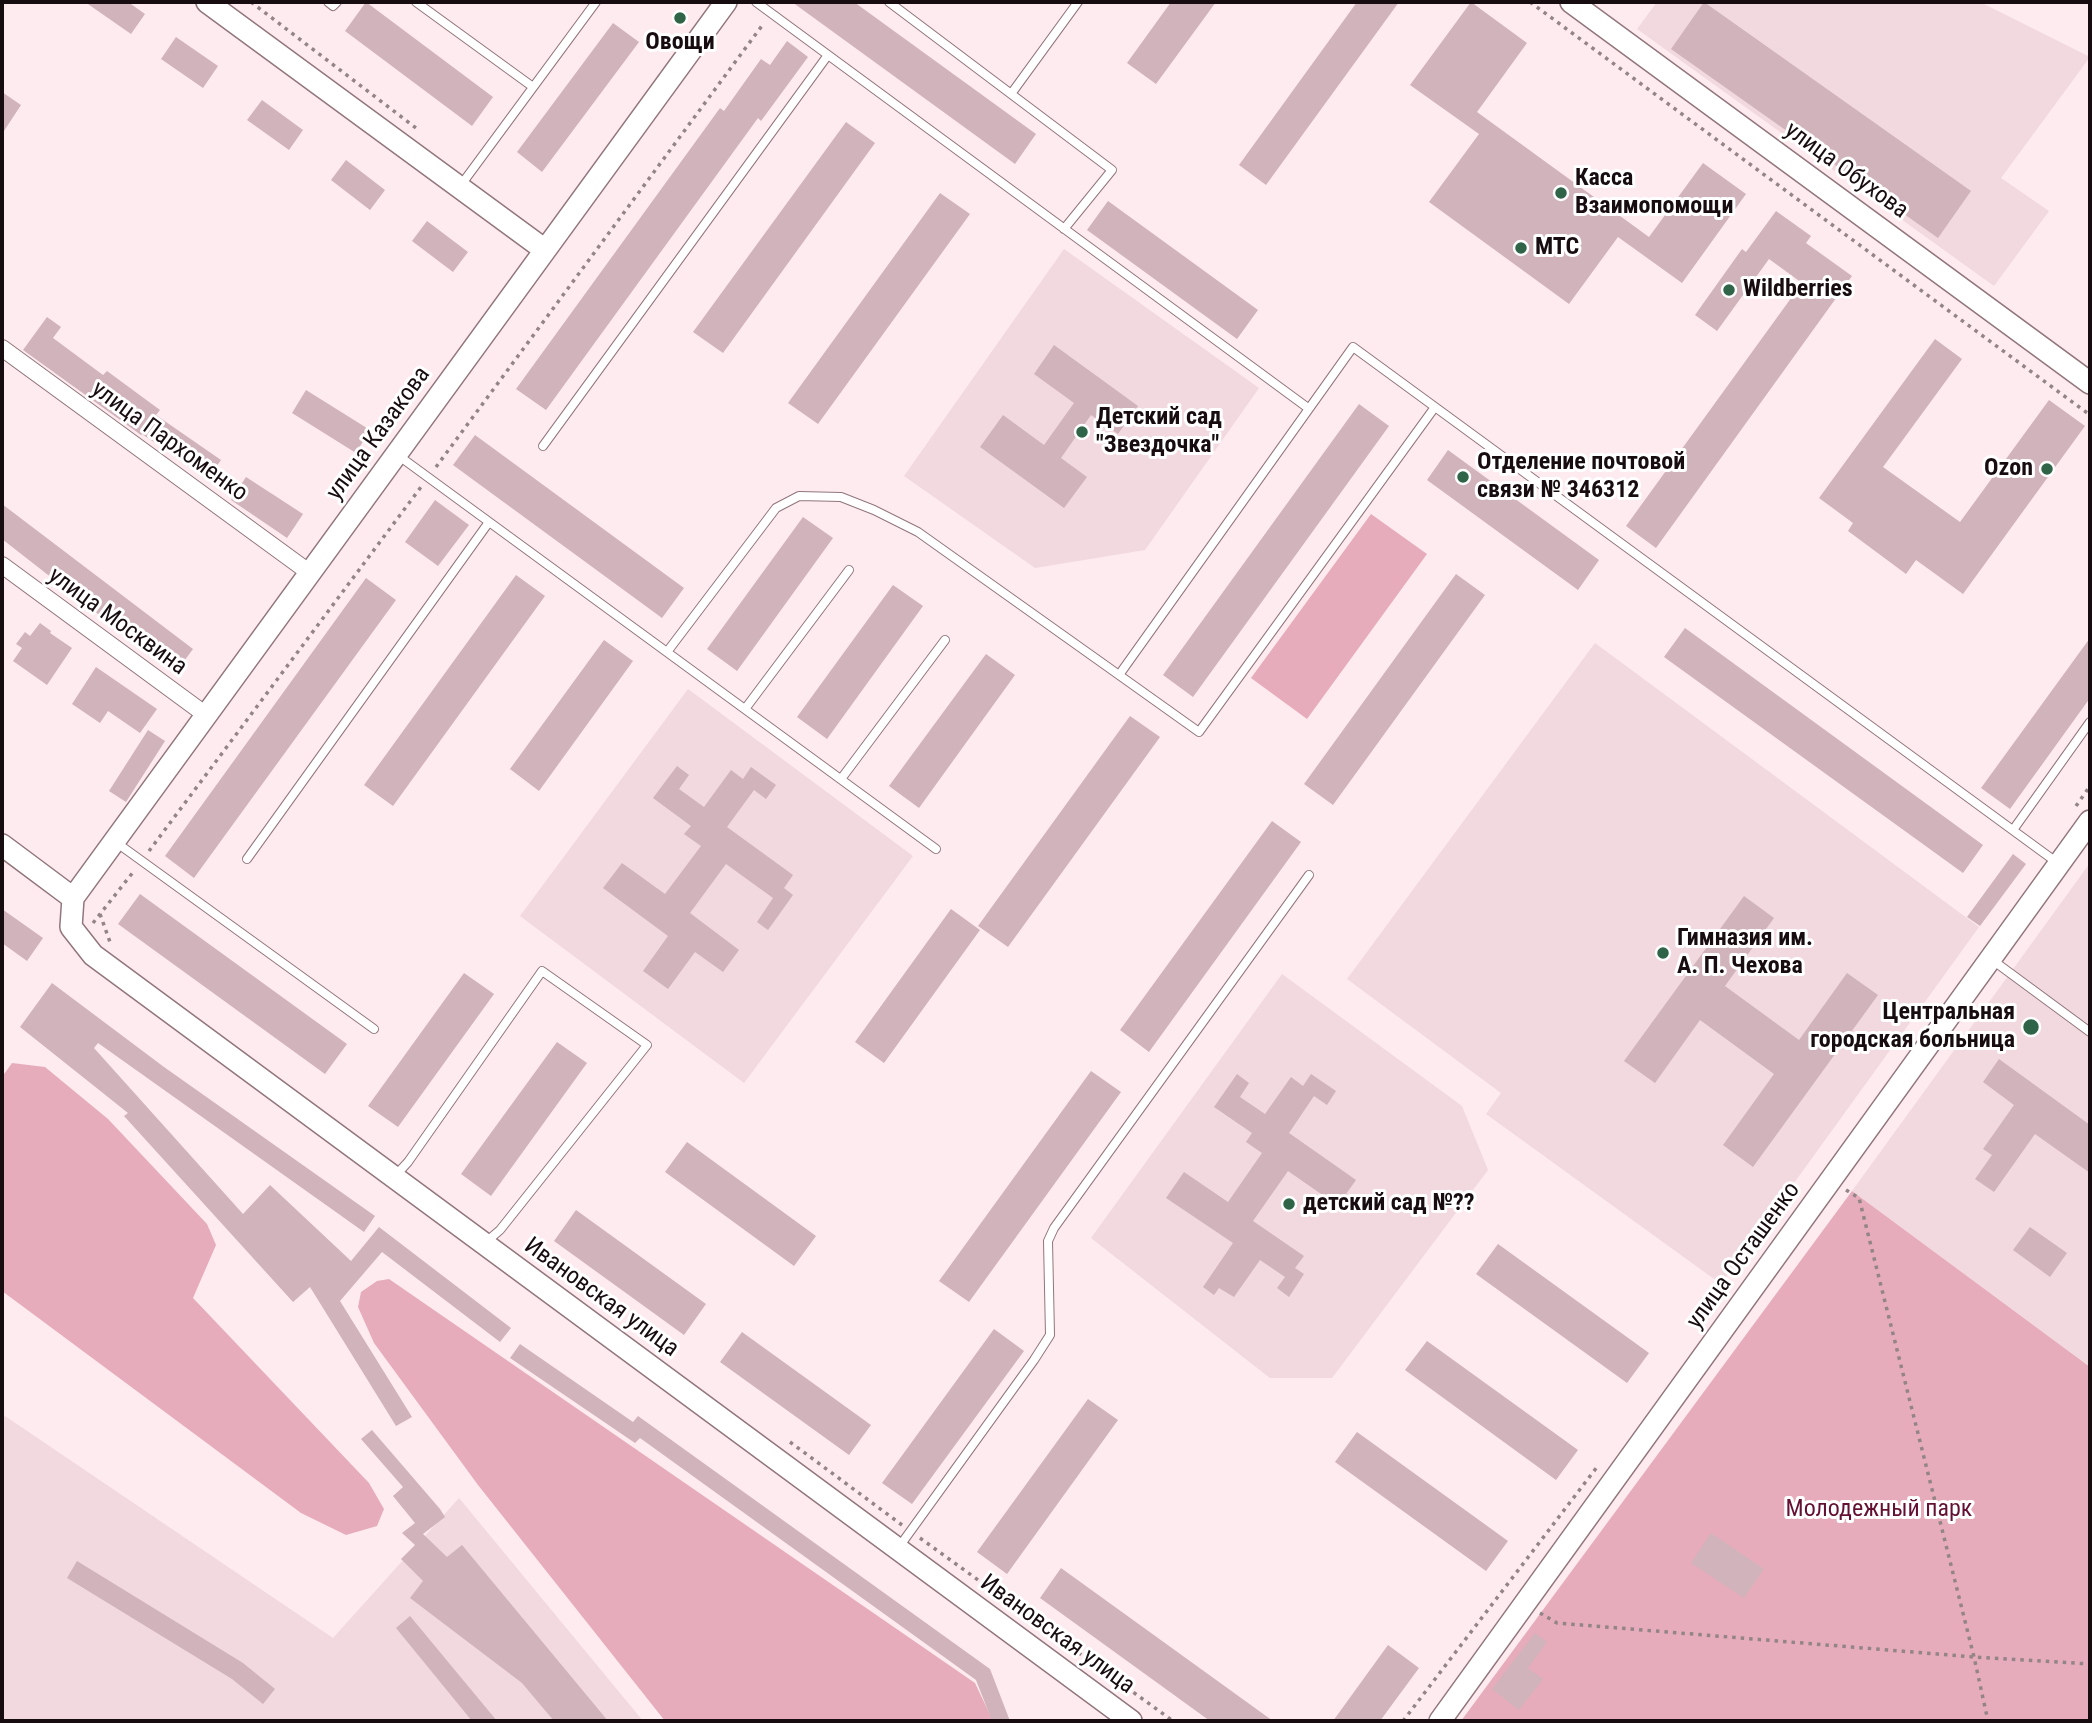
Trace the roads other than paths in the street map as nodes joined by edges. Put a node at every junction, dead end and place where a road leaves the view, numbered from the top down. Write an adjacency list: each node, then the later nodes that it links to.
1 (207, 2): 14 (street)
2 (328, 2): 3 (lane)
3 (337, 2)
4 (416, 2): 12 (lane)
5 (596, 2): 12 (lane)
6 (726, 2): 16 (street, улица Казакова)
7 (756, 2): 11 (lane)
8 (889, 2): 13 (lane)
9 (1078, 2): 13 (lane)
10 (1570, 2): 18 (street, улица Обухова)
11 (828, 55): 15 (lane); 21 (lane)
12 (533, 88): 14 (lane)
13 (1011, 94): 15 (lane)
14 (460, 188): 16 (street)
15 (1064, 229): 20 (lane)
16 (545, 250): 22 (street, улица Казакова)
17 (2, 348): 26 (street, улица Пархоменко)
18 (2090, 383)
19 (1435, 407): 20 (lane); 29 (lane); 35 (lane)
20 (1308, 408): 29 (lane)
21 (543, 446)
22 (397, 454): 23 (lane); 26 (street, улица Казакова)
23 (489, 522): 28 (lane); 39 (lane)
24 (2, 565): 31 (street, улица Москвина)
25 (849, 570): 30 (lane)
26 (310, 573): 31 (street, улица Казакова)
27 (945, 640): 33 (lane)
28 (667, 652): 29 (lane); 30 (lane)
29 (1119, 675)
30 (745, 709): 33 (lane)
31 (206, 715): 36 (street, улица Казакова)
32 (2090, 722): 35 (lane)
33 (841, 779): 38 (lane)
34 (2082, 814): 40 (street, улица Осташенко)
35 (2013, 830): 40 (lane)
36 (114, 841): 42 (street, улица Казакова); 44 (lane)
37 (2, 845): 42 (street)
38 (936, 849)
39 (247, 859)
40 (2059, 864): 43 (street, улица Осташенко)
41 (1309, 874): 48 (lane)
42 (73, 898): 46 (street, Ивановская улица)
43 (1990, 959): 45 (lane); 50 (street, улица Осташенко)
44 (374, 1029)
45 (2090, 1032)
46 (394, 1177): 47 (street, Ивановская улица); 47 (lane)
47 (484, 1244): 48 (street, Ивановская улица)
48 (898, 1549): 49 (street, Ивановская улица)
49 (1131, 1721)
50 (1440, 1721)

